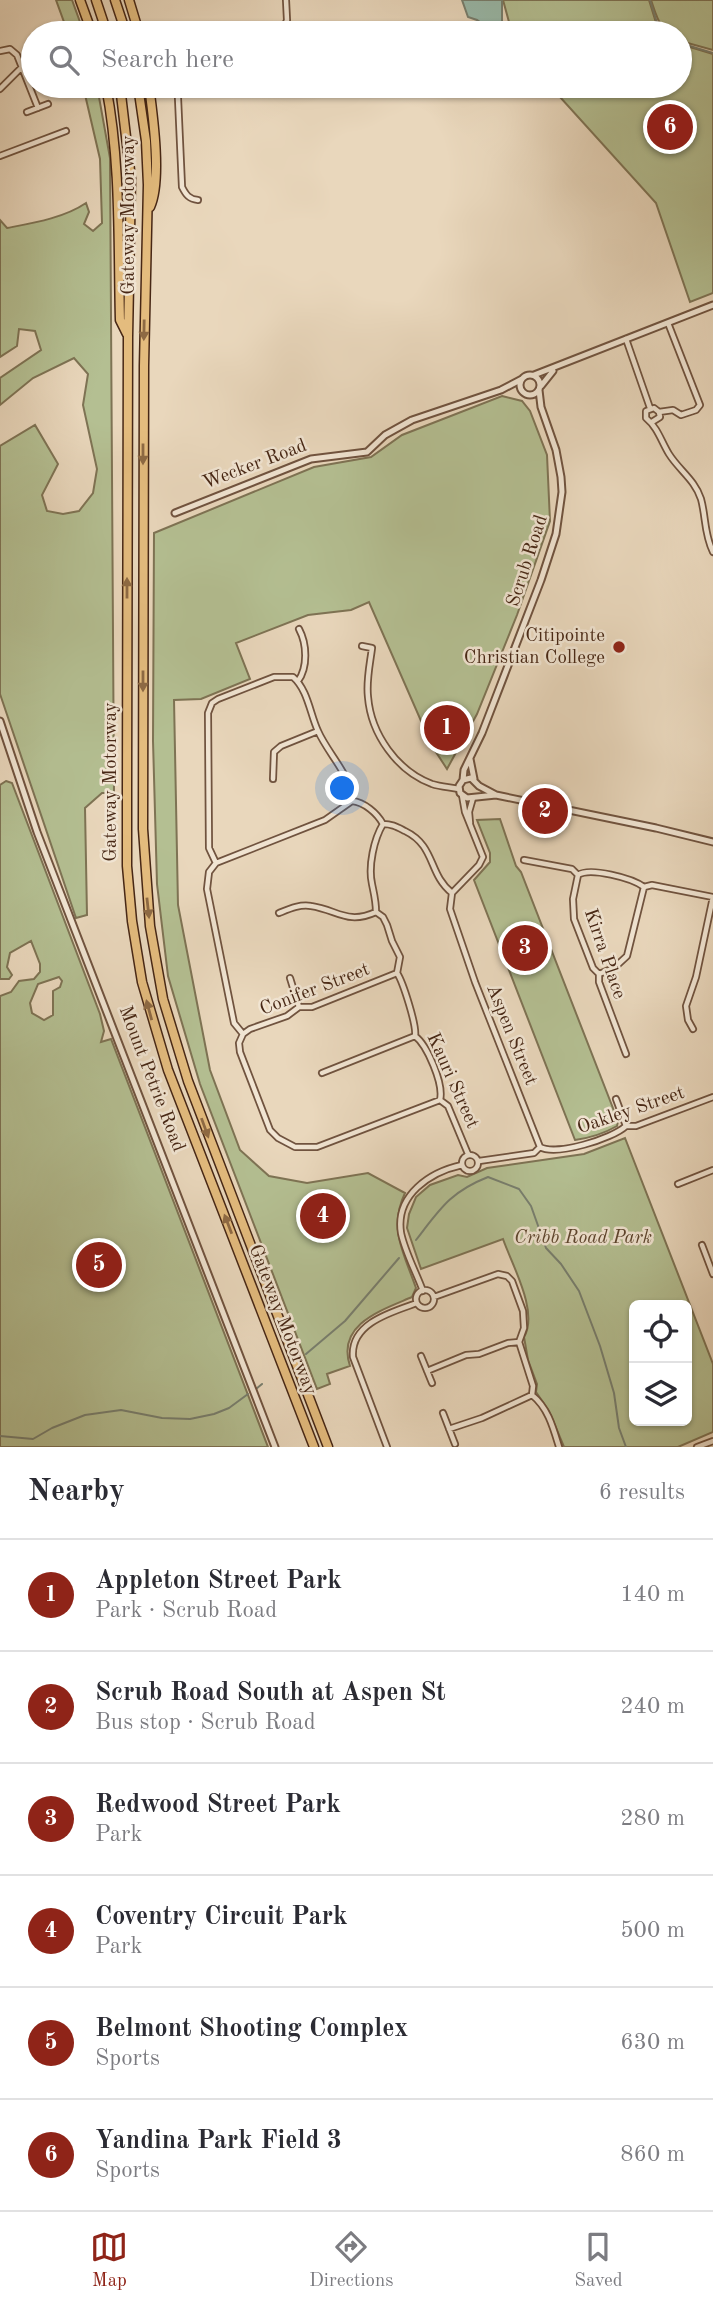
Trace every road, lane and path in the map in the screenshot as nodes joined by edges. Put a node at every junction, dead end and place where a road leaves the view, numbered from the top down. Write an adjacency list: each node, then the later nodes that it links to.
1 (80, 0): 6 (highway)
2 (96, 0): 7 (highway)
3 (115, 0): 8 (highway)
4 (129, 0): 9 (highway)
5 (286, 0): 10 (street)
6 (88, 21)
7 (103, 21)
8 (122, 21)
9 (135, 21)
10 (287, 21)
11 (0, 51): 12 (street)
12 (21, 65)
13 (21, 68): 14 (street)
14 (0, 89)
15 (34, 98): 22 (street)
16 (108, 98): 30 (highway)
17 (122, 98): 30 (highway, Gateway Motorway)
18 (140, 98): 27 (highway, Gateway Motorway)
19 (150, 98): 27 (highway)
20 (181, 98): 26 (street)
21 (48, 104): 22 (street)
22 (38, 108): 23 (street)
23 (27, 112)
24 (66, 131): 25 (street)
25 (0, 156)
26 (198, 200)
27 (148, 212): 104 (highway, Gateway Motorway, one-way to 104)
28 (713, 305): 29 (street, Wecker Road)
29 (668, 323): 31 (street, Wecker Road); 40 (street)
30 (128, 337): 103 (highway, Gateway Motorway, one-way to 30)
31 (626, 339): 32 (street, Wecker Road); 39 (street)
32 (555, 368): 33 (street, Wecker Road); 35 (street, Wecker Road)
33 (534, 375): 34 (street, Wecker Road); 35 (street)
34 (522, 379): 36 (street, Wecker Road); 37 (street)
35 (540, 388): 37 (street, Wecker Road); 38 (street, Scrub Road)
36 (502, 390): 37 (street, Wecker Road); 42 (street, Wecker Road)
37 (525, 393): 38 (street, Scrub Road)
38 (541, 407): 49 (street, Scrub Road)
39 (650, 408): 40 (street); 41 (street)
40 (659, 412): 41 (street)
41 (652, 422): 43 (street)
42 (174, 513)
43 (713, 552)
44 (299, 629): 46 (street)
45 (362, 646): 54 (street)
46 (298, 681): 48 (street); 62 (street)
47 (0, 721): 102 (street, Mount Petrie Road)
48 (318, 731): 50 (street); 57 (street)
49 (470, 759): 51 (street); 52 (street, Scrub Road)
50 (273, 779)
51 (474, 779): 52 (street); 53 (street)
52 (463, 780): 54 (street)
53 (479, 786): 55 (street); 56 (street)
54 (460, 792): 56 (street); 59 (street)
55 (496, 795): 56 (street); 60 (street)
56 (474, 797): 59 (street)
57 (352, 801): 58 (street); 62 (street)
58 (383, 824): 65 (street); 67 (street, Kauri Street)
59 (471, 824): 65 (street)
60 (713, 842)
61 (524, 860): 63 (street)
62 (216, 863): 74 (street)
63 (578, 875): 64 (street); 70 (street, Kirra Place)
64 (644, 887): 66 (street); 70 (street)
65 (452, 893): 82 (street, Aspen Street)
66 (713, 897): 73 (street)
67 (376, 912): 68 (street); 69 (street, Kauri Street)
68 (279, 913)
69 (397, 973): 72 (street, Conifer Street); 75 (street, Kauri Street)
70 (599, 974): 76 (street, Kirra Place)
71 (290, 978): 72 (street)
72 (299, 1007): 74 (street, Conifer Street)
73 (693, 1029)
74 (243, 1034): 80 (street)
75 (415, 1036): 77 (street); 80 (street, Kauri Street)
76 (626, 1054)
77 (322, 1073)
78 (713, 1097): 81 (street, Oakley Street)
79 (616, 1099): 81 (street)
80 (440, 1100): 83 (street, Kauri Street)
81 (626, 1126): 82 (street, Oakley Street)
82 (540, 1147): 84 (street, Oakley Street)
83 (468, 1154): 84 (street); 85 (street)
84 (479, 1161): 85 (street)
85 (462, 1165): 90 (street)
86 (713, 1170): 87 (street)
87 (678, 1184)
88 (702, 1245): 89 (street)
89 (713, 1274)
90 (423, 1291): 91 (street); 92 (street)
91 (434, 1297): 92 (street); 93 (street)
92 (417, 1303): 105 (street)
93 (519, 1342): 95 (street); 97 (street)
94 (421, 1356): 95 (street)
95 (427, 1371): 96 (street)
96 (432, 1383)
97 (532, 1395): 99 (street); 106 (street)
98 (443, 1413): 99 (street)
99 (449, 1429): 101 (street)
100 (713, 1441): 107 (street)
101 (455, 1444)
102 (275, 1447)
103 (314, 1447)
104 (328, 1447)
105 (387, 1447)
106 (559, 1447)
107 (698, 1447)

